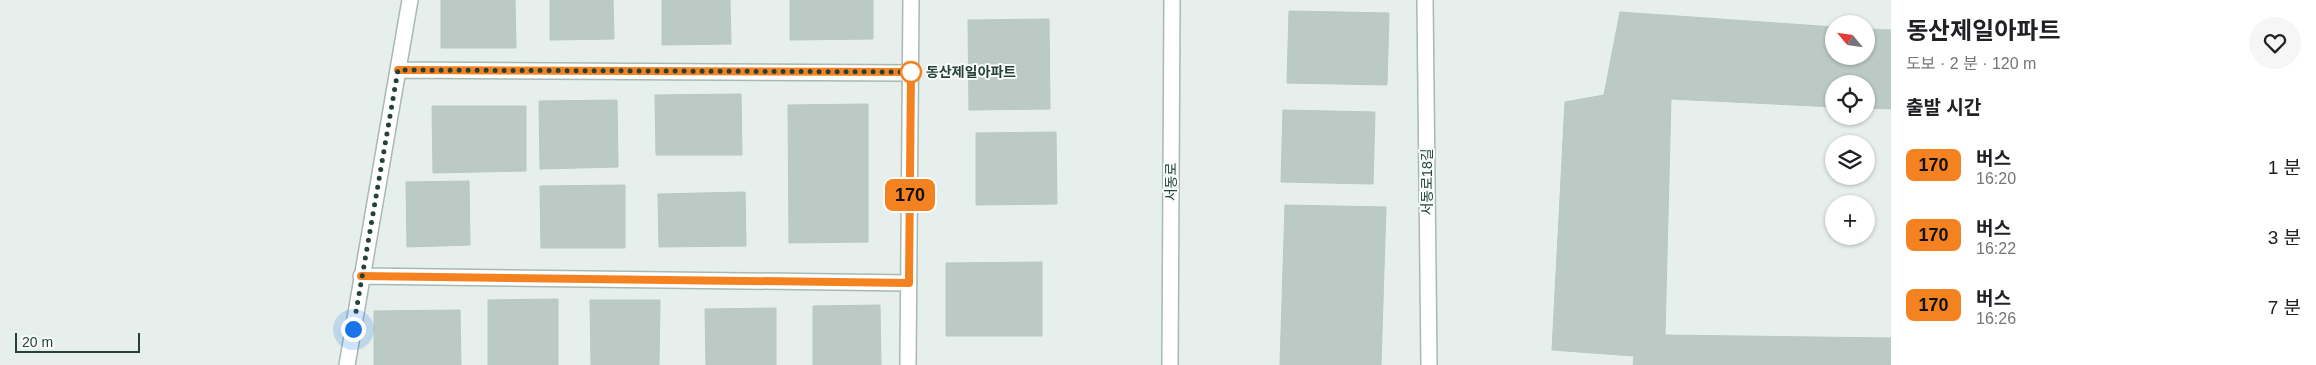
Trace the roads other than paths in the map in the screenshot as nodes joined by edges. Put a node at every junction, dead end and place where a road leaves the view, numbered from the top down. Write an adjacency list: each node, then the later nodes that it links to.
1 (410, 0): 5 (street)
2 (912, 0): 6 (street)
3 (1172, 0): 11 (street, 서동로)
4 (1425, 0): 12 (street, 서동로18길)
5 (398, 70): 6 (street); 7 (street)
6 (911, 72): 8 (street)
7 (361, 276): 8 (street); 9 (street)
8 (909, 283): 10 (street)
9 (347, 365)
10 (908, 365)
11 (1170, 365)
12 (1428, 365)

